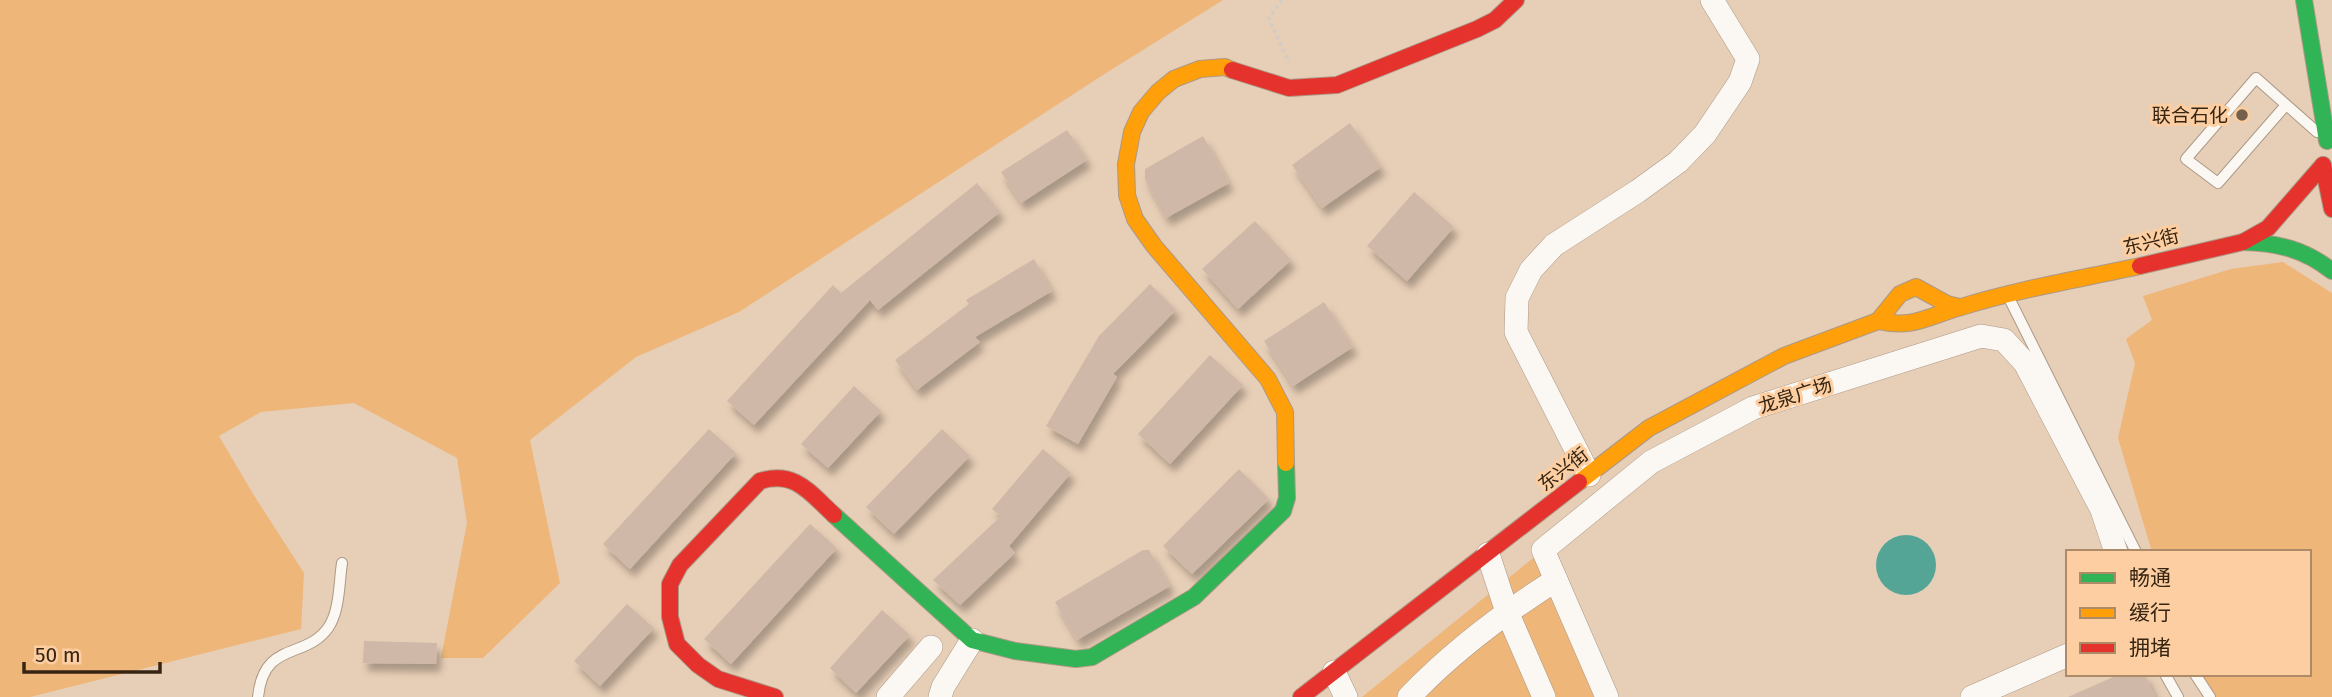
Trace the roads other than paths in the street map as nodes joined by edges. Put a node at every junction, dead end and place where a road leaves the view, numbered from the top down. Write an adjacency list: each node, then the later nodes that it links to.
1 (1516, 0): 23 (street)
2 (1712, 0): 15 (street)
3 (2304, 0): 5 (street)
4 (2286, 105): 4 (lane); 5 (lane)
5 (2328, 149): 6 (street); 7 (street, 东兴街)
6 (2332, 209)
7 (2243, 242): 8 (street); 9 (street, 东兴街)
8 (2332, 271)
9 (2007, 296): 10 (street, 东兴街); 12 (lane)
10 (1959, 307): 11 (street, 东兴街); 11 (street)
11 (1878, 321): 13 (street, 东兴街)
12 (2021, 343): 14 (street, 龙泉广场); 16 (street, 龙泉广场)
13 (1731, 384): 14 (street); 15 (street, 东兴街)
14 (1745, 412): 21 (street, 龙泉广场)
15 (1589, 475): 19 (street, 东兴街)
16 (2098, 489): 17 (street, 龙泉广场); 18 (lane)
17 (2115, 550)
18 (2135, 550)
19 (1488, 554): 22 (street); 27 (street, 东兴街)
20 (342, 563): 31 (lane)
21 (1556, 580): 22 (street); 30 (street, 龙泉广场)
22 (1507, 612): 37 (street); 38 (street)
23 (972, 640): 32 (street); 34 (street)
24 (931, 648): 33 (street)
25 (2066, 656): 39 (street)
26 (2066, 664): 40 (lane)
27 (1334, 672): 35 (street, 东兴街); 36 (street)
28 (2166, 676): 41 (lane)
29 (2196, 676): 42 (lane)
30 (1602, 695)
31 (258, 697)
32 (775, 697)
33 (888, 697)
34 (940, 697)
35 (1301, 697)
36 (1346, 697)
37 (1409, 697)
38 (1544, 697)
39 (1972, 697)
40 (1989, 697)
41 (2178, 697)
42 (2210, 697)

